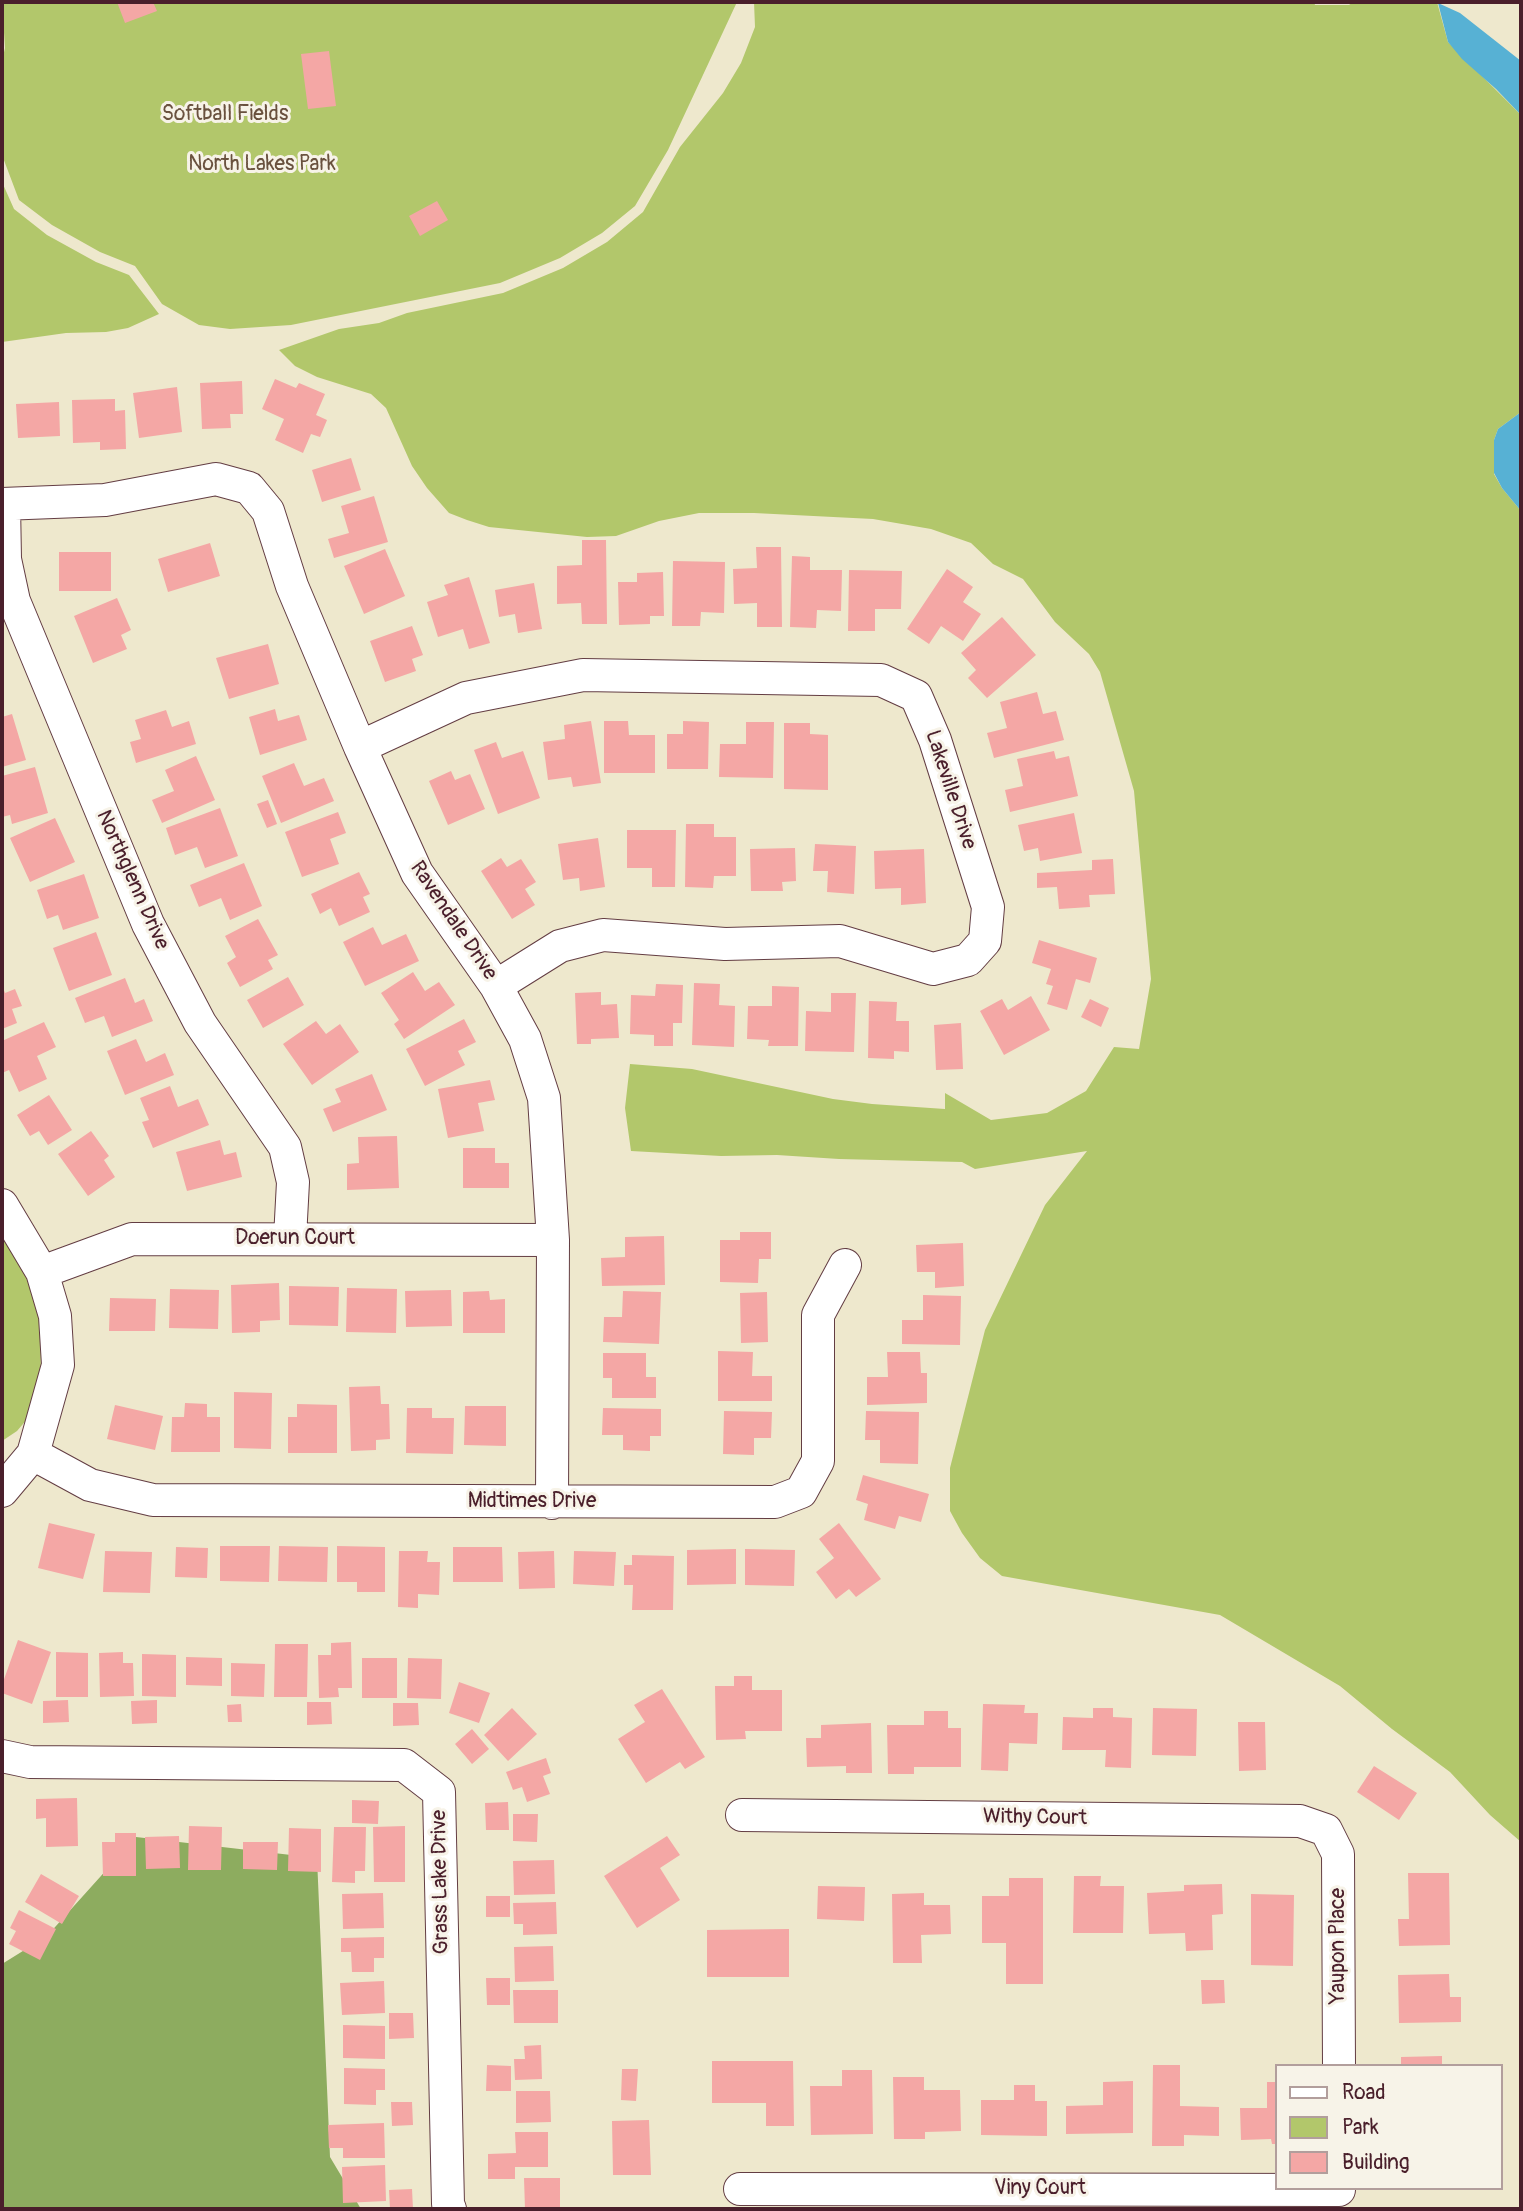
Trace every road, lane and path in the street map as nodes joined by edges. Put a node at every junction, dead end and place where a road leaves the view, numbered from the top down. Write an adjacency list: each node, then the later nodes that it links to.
1 (3, 504): 2 (street, Ravendale Drive); 5 (street, Northglenn Drive)
2 (360, 747): 3 (street, Ravendale Drive); 3 (street, Lakeville Drive)
3 (496, 986): 6 (street, Ravendale Drive)
4 (2, 1205): 8 (street)
5 (290, 1238): 6 (street, Doerun Court); 8 (street, Doerun Court)
6 (554, 1240): 11 (street, Ravendale Drive)
7 (845, 1265): 11 (street, Midtimes Drive)
8 (42, 1272): 9 (street)
9 (33, 1454): 10 (street); 11 (street, Midtimes Drive)
10 (2, 1492)
11 (552, 1503)
12 (2, 1756): 18 (street, Grass Lake Drive)
13 (742, 1815): 14 (street, Withy Court)
14 (1326, 1830): 15 (street, Yaupon Place)
15 (1339, 2064)
16 (740, 2189): 17 (street, Viny Court)
17 (1339, 2196)
18 (450, 2209)

